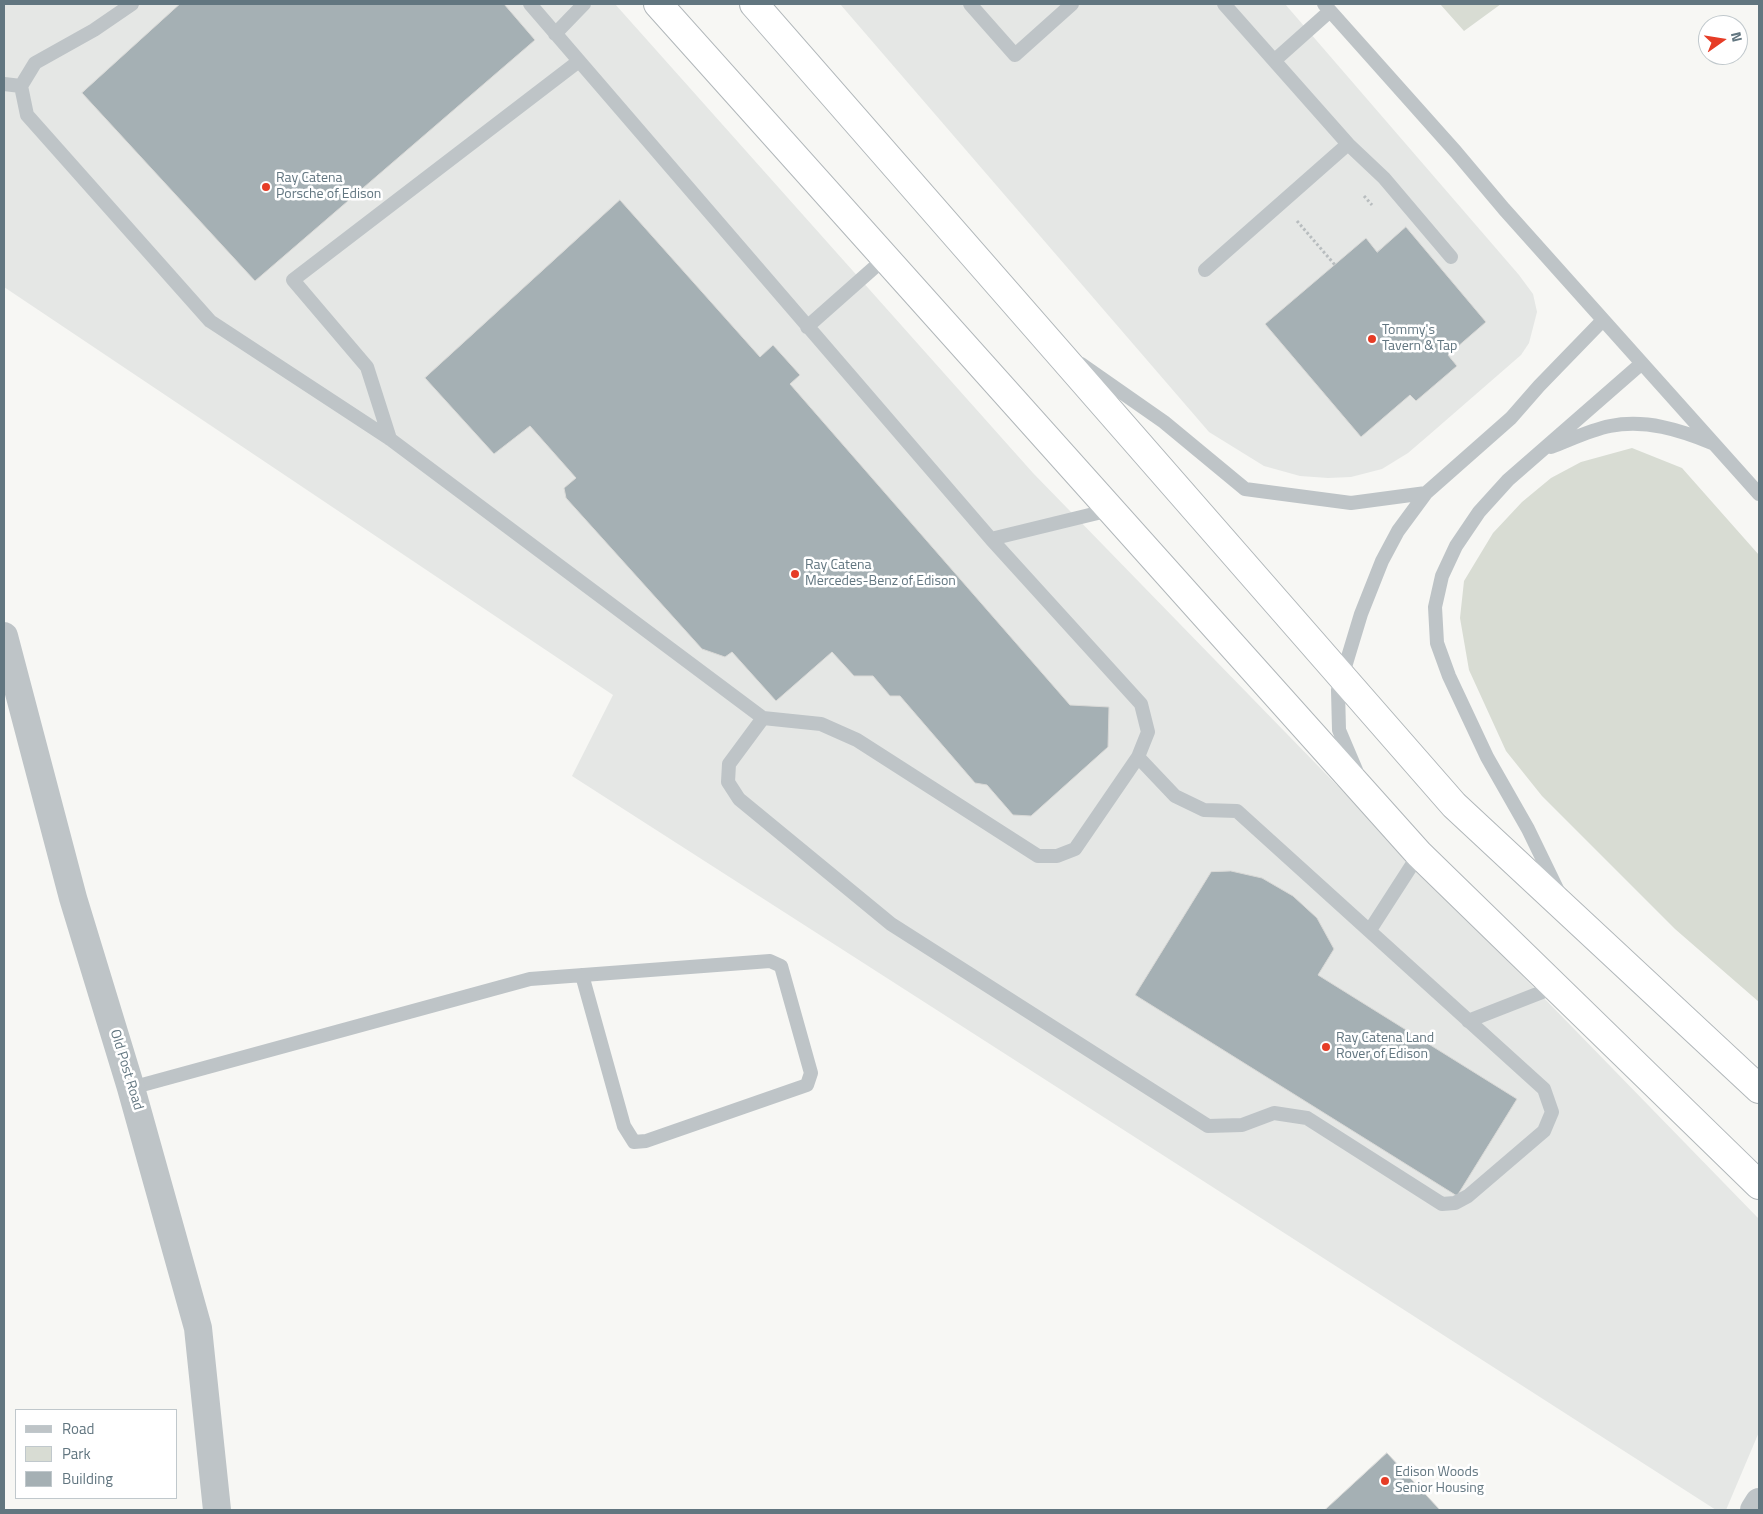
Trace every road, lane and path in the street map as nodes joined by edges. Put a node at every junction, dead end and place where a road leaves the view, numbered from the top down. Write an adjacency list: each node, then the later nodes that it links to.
1 (132, 4): 14 (lane)
2 (530, 4): 10 (lane)
3 (584, 4): 10 (lane)
4 (658, 4): 17 (highway)
5 (754, 4): 23 (highway)
6 (970, 4): 7 (lane)
7 (1072, 4)
8 (1224, 4): 11 (lane)
9 (1327, 7): 11 (lane); 21 (lane)
10 (555, 34): 12 (lane)
11 (1275, 60): 15 (lane)
12 (578, 61): 22 (lane); 25 (lane)
13 (4, 84): 14 (lane)
14 (21, 86): 25 (lane)
15 (1348, 144): 18 (lane); 20 (lane)
16 (1295, 218): 19 (path)
17 (885, 258): 22 (lane); 30 (highway)
18 (1451, 258)
19 (1335, 265)
20 (1206, 270)
21 (1604, 320): 24 (lane); 28 (lane)
22 (808, 327): 31 (lane)
23 (1047, 340): 28 (lane); 33 (highway)
24 (1642, 363): 26 (lane); 27 (lane)
25 (390, 439): 34 (lane)
26 (1715, 444): 27 (lane); 29 (lane)
27 (1543, 450): 38 (lane)
28 (1426, 493): 33 (lane)
29 (1759, 494)
30 (1110, 510): 31 (lane); 36 (highway)
31 (991, 539): 35 (lane)
32 (4, 636): 43 (street, Old Post Road)
33 (1342, 677): 36 (lane); 38 (highway)
34 (763, 718): 35 (lane); 42 (lane)
35 (1138, 757): 39 (lane)
36 (1375, 806): 37 (highway)
37 (1419, 854): 39 (lane); 41 (highway)
38 (1566, 910): 44 (highway)
39 (1370, 930): 42 (lane)
40 (582, 975): 40 (lane); 43 (lane)
41 (1555, 987): 42 (lane); 45 (highway)
42 (1468, 1021)
43 (131, 1088): 47 (street, Old Post Road)
44 (1759, 1089)
45 (1759, 1186)
46 (1759, 1502): 48 (street)
47 (217, 1510)
48 (1754, 1510)

